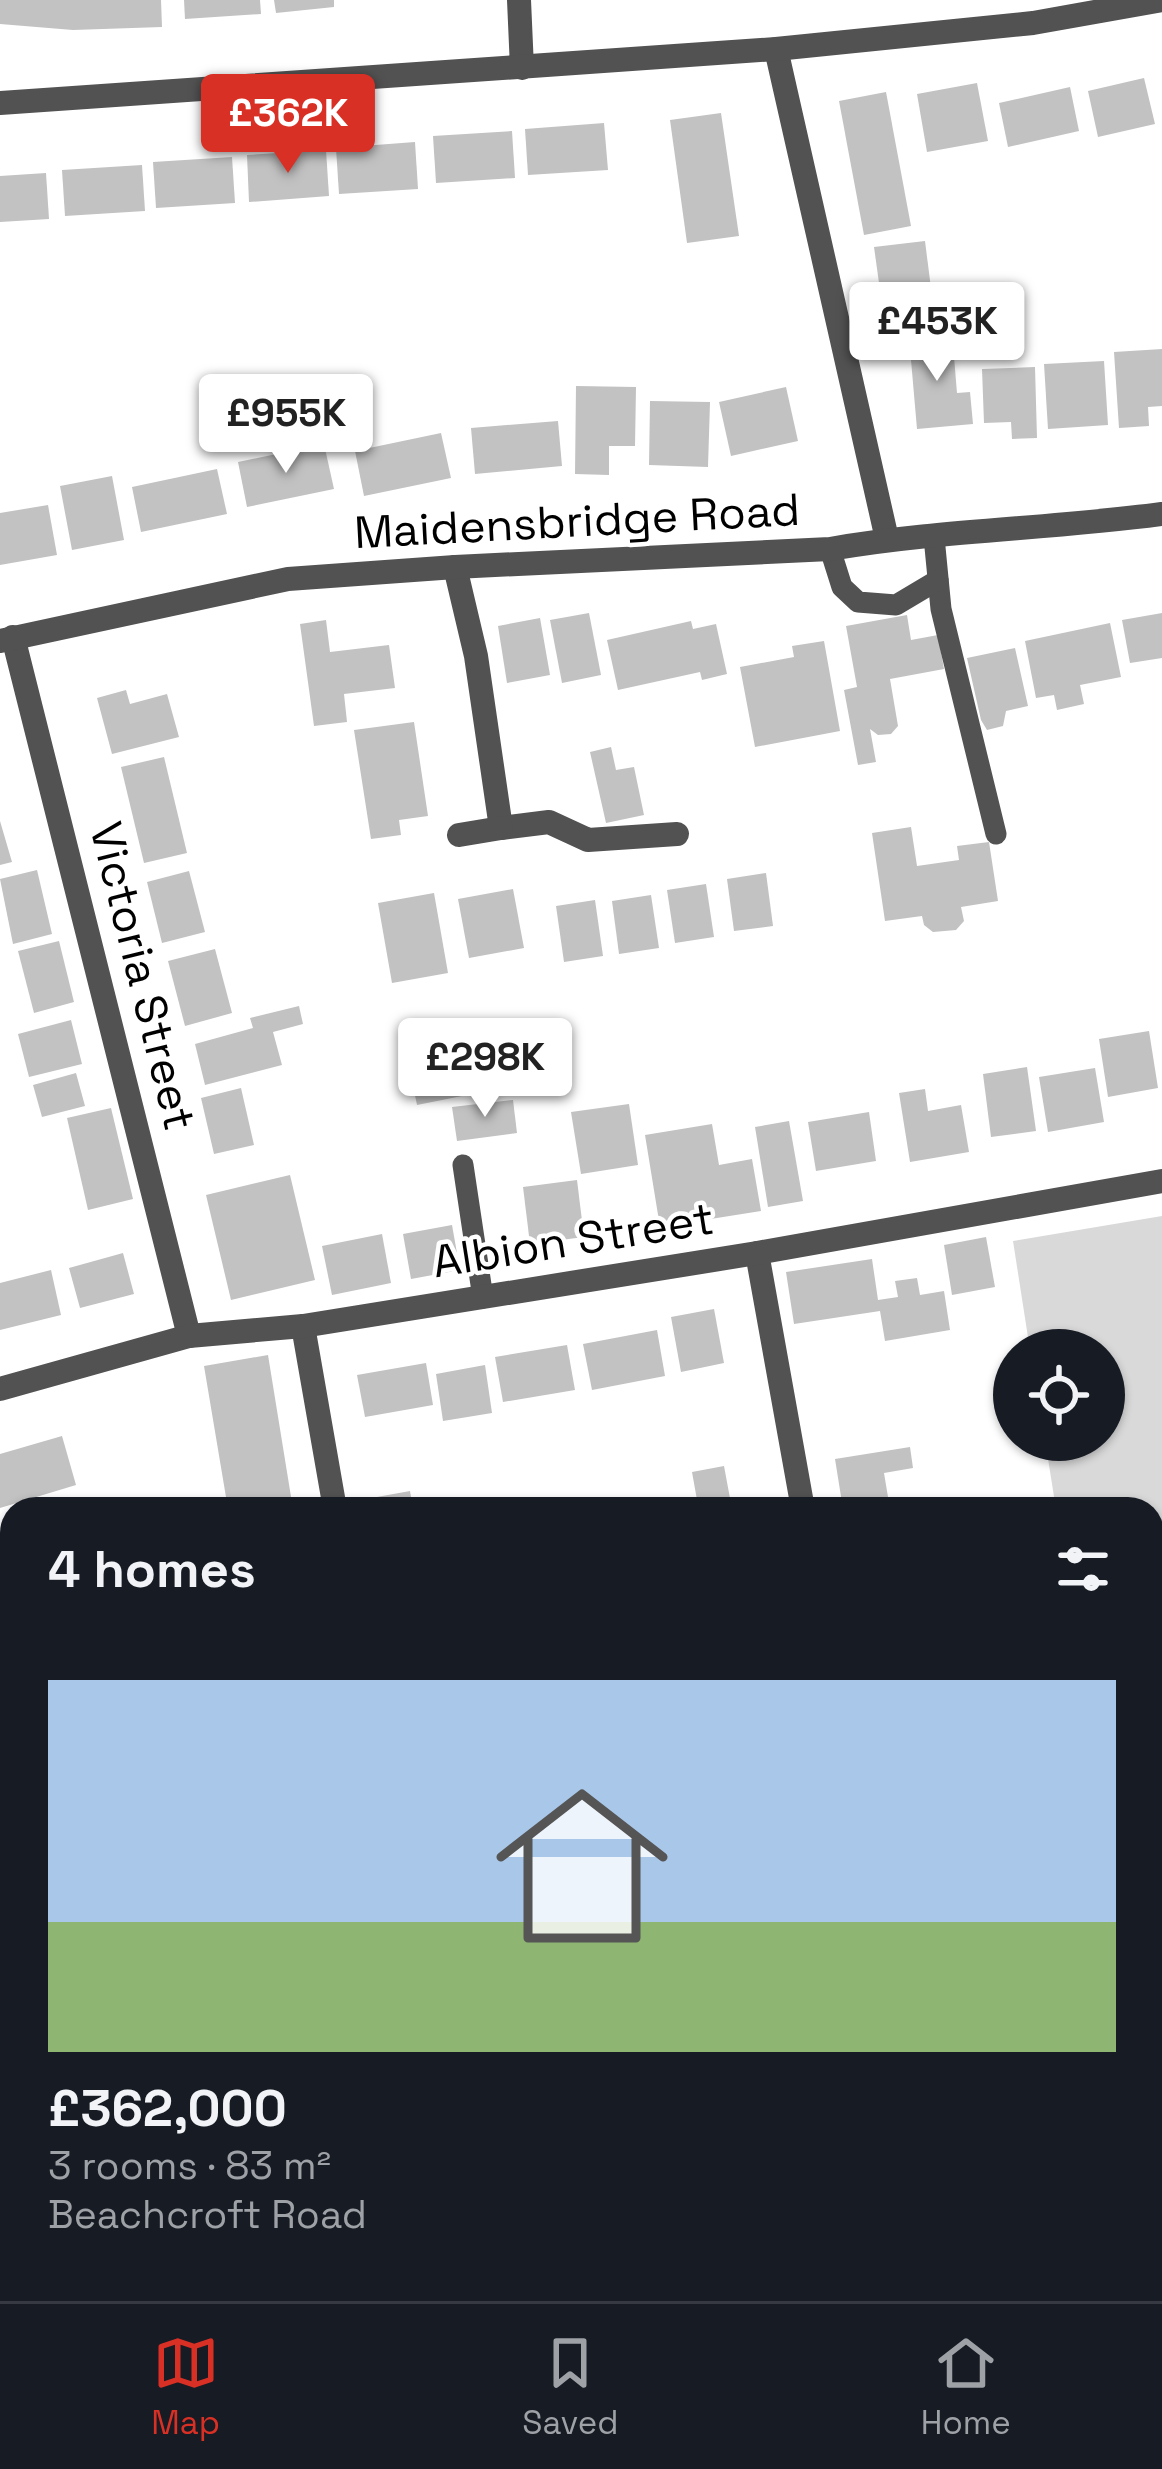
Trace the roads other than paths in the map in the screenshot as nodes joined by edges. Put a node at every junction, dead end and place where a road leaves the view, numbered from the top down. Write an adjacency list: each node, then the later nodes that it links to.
1 (519, 0): 5 (street)
2 (1162, 1): 3 (street)
3 (1029, 12): 4 (street)
4 (776, 49): 5 (street); 9 (street)
5 (522, 68): 6 (street)
6 (0, 103)
7 (1162, 514): 8 (street, Maidensbridge Road)
8 (934, 536): 9 (street, Maidensbridge Road); 12 (lane)
9 (887, 539): 10 (street, Maidensbridge Road)
10 (830, 549): 11 (street, Maidensbridge Road); 12 (lane)
11 (455, 567): 13 (street, Maidensbridge Road); 14 (street)
12 (938, 580): 16 (lane)
13 (6, 639): 23 (street, Victoria Street)
14 (501, 828): 15 (street); 17 (street)
15 (677, 834)
16 (996, 834)
17 (459, 835)
18 (463, 1165): 21 (lane)
19 (1162, 1181): 20 (street, Albion Street)
20 (757, 1253): 21 (street, Albion Street); 26 (street)
21 (483, 1298): 22 (street, Albion Street)
22 (303, 1326): 23 (street, Albion Street); 25 (street)
23 (189, 1336): 24 (street, Albion Street)
24 (0, 1389)
25 (333, 1497)
26 (801, 1497)

